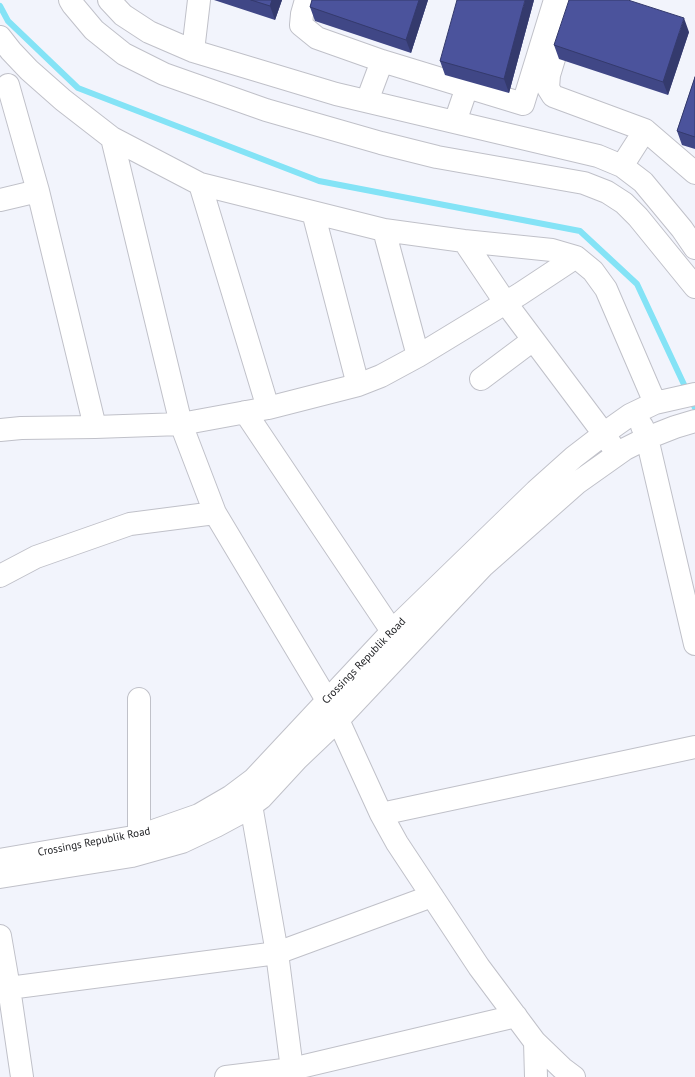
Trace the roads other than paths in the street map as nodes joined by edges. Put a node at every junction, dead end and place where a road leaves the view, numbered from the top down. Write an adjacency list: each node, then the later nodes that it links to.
1 (70, 0): 27 (street)
2 (109, 0): 8 (street)
3 (199, 0): 8 (street)
4 (306, 0): 9 (street)
5 (555, 0): 12 (street)
6 (572, 0): 15 (street)
7 (0, 37): 10 (street)
8 (193, 51): 13 (street)
9 (382, 61): 12 (street); 13 (street)
10 (29, 70): 11 (street); 16 (street)
11 (4, 86): 20 (street)
12 (467, 87): 14 (street)
13 (367, 101): 14 (street)
14 (455, 122): 17 (street)
15 (644, 130): 17 (street); 18 (street)
16 (112, 138): 19 (street); 37 (street)
17 (622, 166): 25 (street)
18 (695, 173)
19 (200, 184): 22 (street); 35 (street)
20 (38, 191): 21 (street); 39 (street)
21 (0, 200)
22 (312, 212): 23 (street); 32 (street)
23 (384, 230): 24 (street); 30 (street)
24 (464, 241): 26 (street); 28 (street)
25 (695, 248)
26 (576, 257): 28 (street); 34 (street)
27 (695, 286)
28 (505, 302): 29 (street); 30 (street)
29 (533, 340): 31 (street); 41 (street)
30 (418, 356): 32 (street)
31 (481, 379)
32 (358, 385): 35 (street)
33 (695, 394): 34 (street, Crossings Republik Road)
34 (654, 405): 41 (street, Crossings Republik Road); 42 (street)
35 (268, 408): 36 (street)
36 (245, 412): 37 (street); 46 (street)
37 (181, 424): 39 (street); 44 (street)
38 (685, 424): 42 (street)
39 (95, 427): 40 (street)
40 (0, 430)
41 (604, 434): 43 (street); 46 (street, Crossings Republik Road)
42 (648, 438): 43 (street); 47 (street)
43 (617, 454): 46 (street)
44 (215, 513): 45 (street); 49 (street)
45 (0, 576)
46 (398, 640): 49 (street, Crossings Republik Road); 50 (street)
47 (695, 644)
48 (140, 699): 54 (street)
49 (327, 700): 50 (street); 54 (street, Crossings Republik Road)
50 (338, 720): 52 (street); 53 (street)
51 (695, 747): 53 (street)
52 (251, 805): 56 (street); 59 (street)
53 (381, 814): 57 (street)
54 (139, 836): 55 (street, Crossings Republik Road)
55 (0, 860)
56 (0, 877)
57 (432, 896): 59 (street); 61 (street)
58 (0, 936): 60 (street)
59 (277, 953): 60 (street); 63 (street)
60 (9, 988): 64 (street)
61 (516, 1016): 62 (street); 63 (street)
62 (535, 1042): 66 (street); 67 (street)
63 (293, 1073): 65 (street)
64 (22, 1077)
65 (226, 1077)
66 (536, 1077)
67 (574, 1077)

